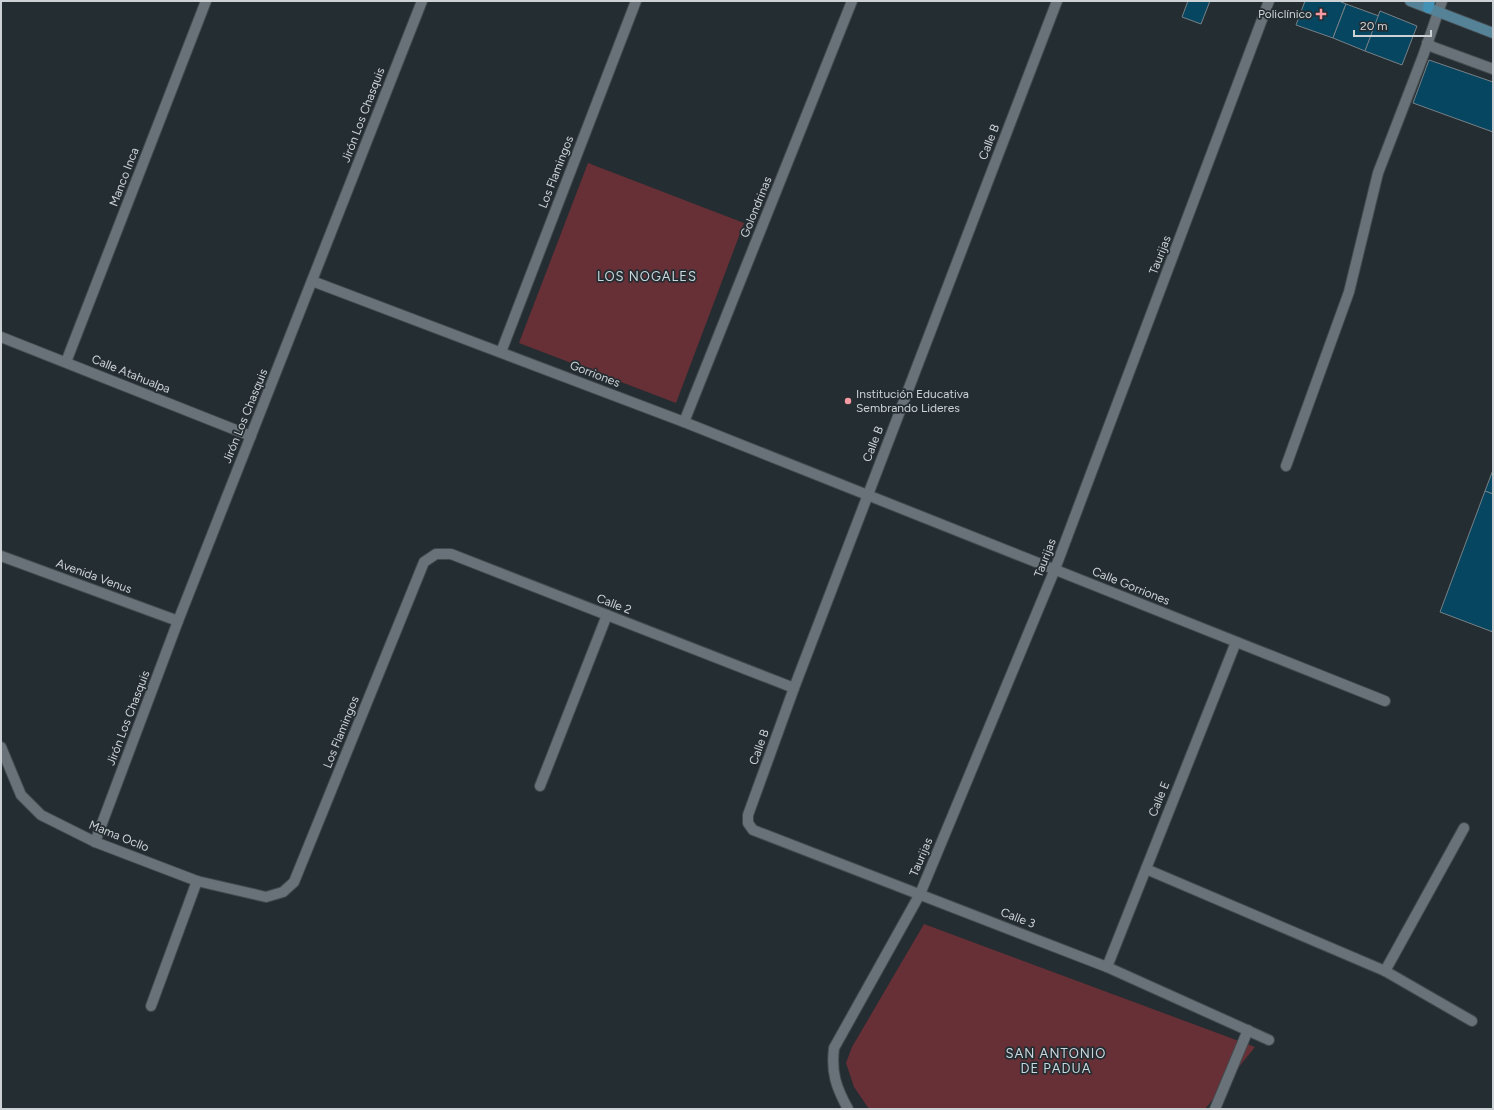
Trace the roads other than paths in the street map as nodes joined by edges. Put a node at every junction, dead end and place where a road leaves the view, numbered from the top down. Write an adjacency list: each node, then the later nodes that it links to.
1 (206, 1): 17 (street, Manco Inca)
2 (422, 1): 14 (street, Jirón Los Chasquis)
3 (636, 1): 16 (street, Los Flamingos)
4 (852, 1): 18 (street, Golondrinas)
5 (1057, 1): 21 (street, Calle B)
6 (1269, 1): 24 (street, Taurijas)
7 (1410, 1): 9 (main road)
8 (1442, 1): 10 (street)
9 (1429, 4): 10 (main road)
10 (1439, 11): 11 (main road); 12 (street)
11 (1493, 33)
12 (1427, 43): 13 (street); 20 (street)
13 (1493, 69)
14 (312, 281): 16 (street, Gorriones); 19 (street, Jirón Los Chasquis)
15 (1, 337): 17 (street, Calle Atahualpa)
16 (501, 352): 18 (street, Gorriones)
17 (66, 362): 19 (street, Calle Atahualpa)
18 (684, 422): 21 (street, Gorriones)
19 (251, 436): 26 (street, Jirón Los Chasquis)
20 (1286, 466)
21 (867, 494): 24 (street, Calle Gorriones); 28 (street, Calle B)
22 (1, 556): 26 (street, Avenida Venus)
23 (424, 562): 25 (street, Calle 2); 38 (street, Los Flamingos)
24 (1055, 569): 27 (street, Calle Gorriones); 37 (street, Taurijas)
25 (607, 615): 28 (street, Calle 2); 31 (street)
26 (178, 621): 34 (street, Jirón Los Chasquis)
27 (1236, 642): 29 (street, Calle Gorriones); 35 (street, Calle E)
28 (794, 688): 33 (street, Calle B)
29 (1385, 702)
30 (1, 747): 34 (street, Mama Ocllo)
31 (540, 786)
32 (1464, 828): 40 (street)
33 (753, 830): 37 (street, Calle 3)
34 (95, 842): 36 (street, Mama Ocllo)
35 (1146, 868): 39 (street, Calle E); 40 (street)
36 (197, 881): 38 (street, Mama Ocllo); 41 (street)
37 (920, 894): 39 (street, Calle 3); 45 (street, Taurijas)
38 (266, 897)
39 (1107, 966): 43 (street, Calle 3)
40 (1385, 971): 42 (street)
41 (151, 1006)
42 (1472, 1021)
43 (1248, 1030): 44 (street, Calle 3); 46 (street)
44 (1269, 1040)
45 (848, 1109)
46 (1215, 1109)

